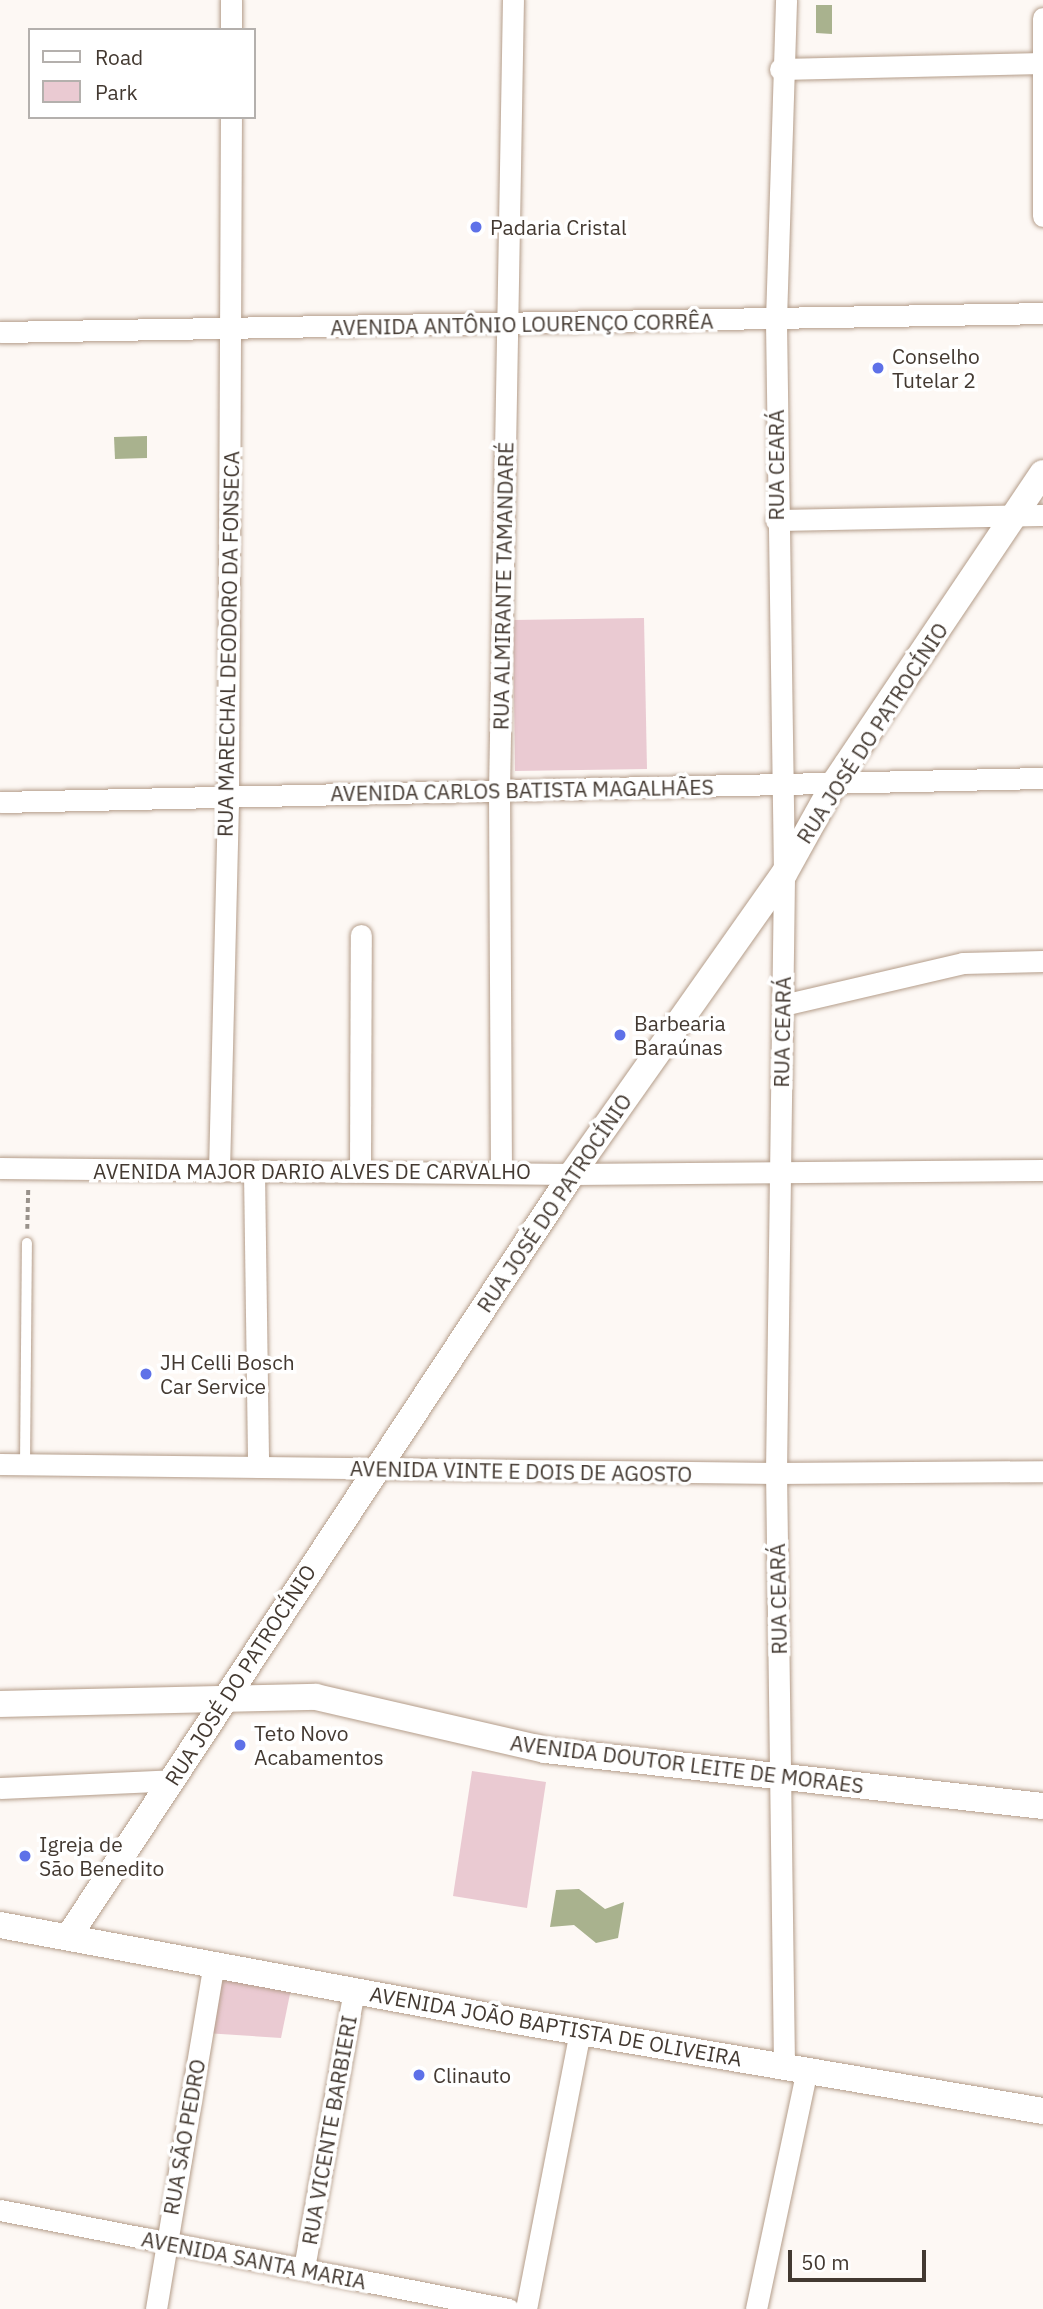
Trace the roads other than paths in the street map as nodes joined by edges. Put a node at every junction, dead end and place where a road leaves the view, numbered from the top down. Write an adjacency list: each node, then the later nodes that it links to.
1 (231, 0): 5 (street)
2 (513, 0): 12 (street, RUA ALMIRANTE TAMANDARÉ)
3 (786, 0): 7 (street, RUA CEARÁ)
4 (1043, 18): 6 (street)
5 (231, 28)
6 (1042, 62): 7 (street); 9 (street)
7 (780, 69): 11 (street, RUA CEARÁ)
8 (231, 119): 13 (street, RUA MARECHAL DEODORO DA FONSECA)
9 (1043, 216)
10 (1043, 313): 11 (street, AVENIDA ANTÔNIO LOURENÇO CORRÊA)
11 (776, 320): 12 (street, AVENIDA ANTÔNIO LOURENÇO CORRÊA); 18 (street, RUA CEARÁ)
12 (508, 324): 13 (street, AVENIDA ANTÔNIO LOURENÇO CORRÊA); 22 (street, RUA ALMIRANTE TAMANDARÉ)
13 (231, 328): 14 (street, AVENIDA ANTÔNIO LOURENÇO CORRÊA); 23 (street, RUA MARECHAL DEODORO DA FONSECA)
14 (0, 332)
15 (1043, 473): 17 (street, RUA JOSÉ DO PATROCÍNIO)
16 (1043, 515): 17 (street)
17 (1014, 516): 18 (street); 20 (street, RUA JOSÉ DO PATROCÍNIO)
18 (776, 520): 21 (street, RUA CEARÁ)
19 (1043, 778): 20 (street, AVENIDA CARLOS BATISTA MAGALHÃES)
20 (835, 782): 21 (street, AVENIDA CARLOS BATISTA MAGALHÃES); 25 (street, RUA JOSÉ DO PATROCÍNIO)
21 (783, 784): 22 (street, AVENIDA CARLOS BATISTA MAGALHÃES); 25 (street, RUA CEARÁ)
22 (499, 792): 23 (street, AVENIDA CARLOS BATISTA MAGALHÃES); 34 (street, RUA ALMIRANTE TAMANDARÉ)
23 (228, 797): 24 (street, AVENIDA CARLOS BATISTA MAGALHÃES); 31 (street, RUA MARECHAL DEODORO DA FONSECA)
24 (0, 802)
25 (784, 874): 28 (street, RUA CEARÁ); 36 (street, RUA JOSÉ DO PATROCÍNIO)
26 (361, 935): 33 (street)
27 (1043, 961): 28 (street)
28 (783, 1005): 35 (street, RUA CEARÁ)
29 (0, 1168): 31 (street, AVENIDA MAJOR DARIO ALVES DE CARVALHO)
30 (1043, 1170): 35 (street, AVENIDA MAJOR DARIO ALVES DE CARVALHO)
31 (219, 1171): 32 (street, AVENIDA MAJOR DARIO ALVES DE CARVALHO)
32 (254, 1171): 33 (street, AVENIDA MAJOR DARIO ALVES DE CARVALHO); 40 (street)
33 (360, 1171): 34 (street, AVENIDA MAJOR DARIO ALVES DE CARVALHO)
34 (501, 1172): 36 (street, AVENIDA MAJOR DARIO ALVES DE CARVALHO)
35 (779, 1172): 36 (street, AVENIDA MAJOR DARIO ALVES DE CARVALHO); 43 (street, RUA CEARÁ)
36 (572, 1174): 41 (street, RUA JOSÉ DO PATROCÍNIO)
37 (27, 1243): 39 (lane)
38 (0, 1464): 39 (street, AVENIDA VINTE E DOIS DE AGOSTO)
39 (25, 1464): 40 (street, AVENIDA VINTE E DOIS DE AGOSTO)
40 (258, 1467): 41 (street, AVENIDA VINTE E DOIS DE AGOSTO)
41 (374, 1469): 43 (street, AVENIDA VINTE E DOIS DE AGOSTO); 44 (street, RUA JOSÉ DO PATROCÍNIO)
42 (1043, 1471): 43 (street, AVENIDA VINTE E DOIS DE AGOSTO)
43 (776, 1474): 46 (street, RUA CEARÁ)
44 (227, 1701): 45 (street, AVENIDA DOUTOR LEITE DE MORAES); 46 (street, AVENIDA DOUTOR LEITE DE MORAES); 47 (street, RUA JOSÉ DO PATROCÍNIO)
45 (0, 1704)
46 (782, 1777): 49 (street, AVENIDA DOUTOR LEITE DE MORAES); 55 (street, RUA CEARÁ)
47 (173, 1780): 48 (street); 51 (street, RUA JOSÉ DO PATROCÍNIO)
48 (0, 1788)
49 (1043, 1806)
50 (0, 1925): 51 (street, AVENIDA JOÃO BAPTISTA DE OLIVEIRA)
51 (69, 1936): 52 (street, AVENIDA JOÃO BAPTISTA DE OLIVEIRA)
52 (214, 1965): 53 (street, AVENIDA JOÃO BAPTISTA DE OLIVEIRA); 58 (street, RUA SÃO PEDRO)
53 (354, 1991): 54 (street, AVENIDA JOÃO BAPTISTA DE OLIVEIRA); 59 (street, RUA VICENTE BARBIERI)
54 (580, 2032): 55 (street, AVENIDA JOÃO BAPTISTA DE OLIVEIRA); 62 (street)
55 (795, 2067): 56 (street, AVENIDA JOÃO BAPTISTA DE OLIVEIRA); 63 (street, RUA CEARÁ)
56 (1043, 2111)
57 (0, 2210): 58 (street, AVENIDA SANTA MARIA)
58 (166, 2243): 59 (street, AVENIDA SANTA MARIA); 60 (street, RUA SÃO PEDRO)
59 (304, 2268): 61 (street, AVENIDA SANTA MARIA)
60 (156, 2309)
61 (508, 2309)
62 (526, 2309)
63 (757, 2309)

